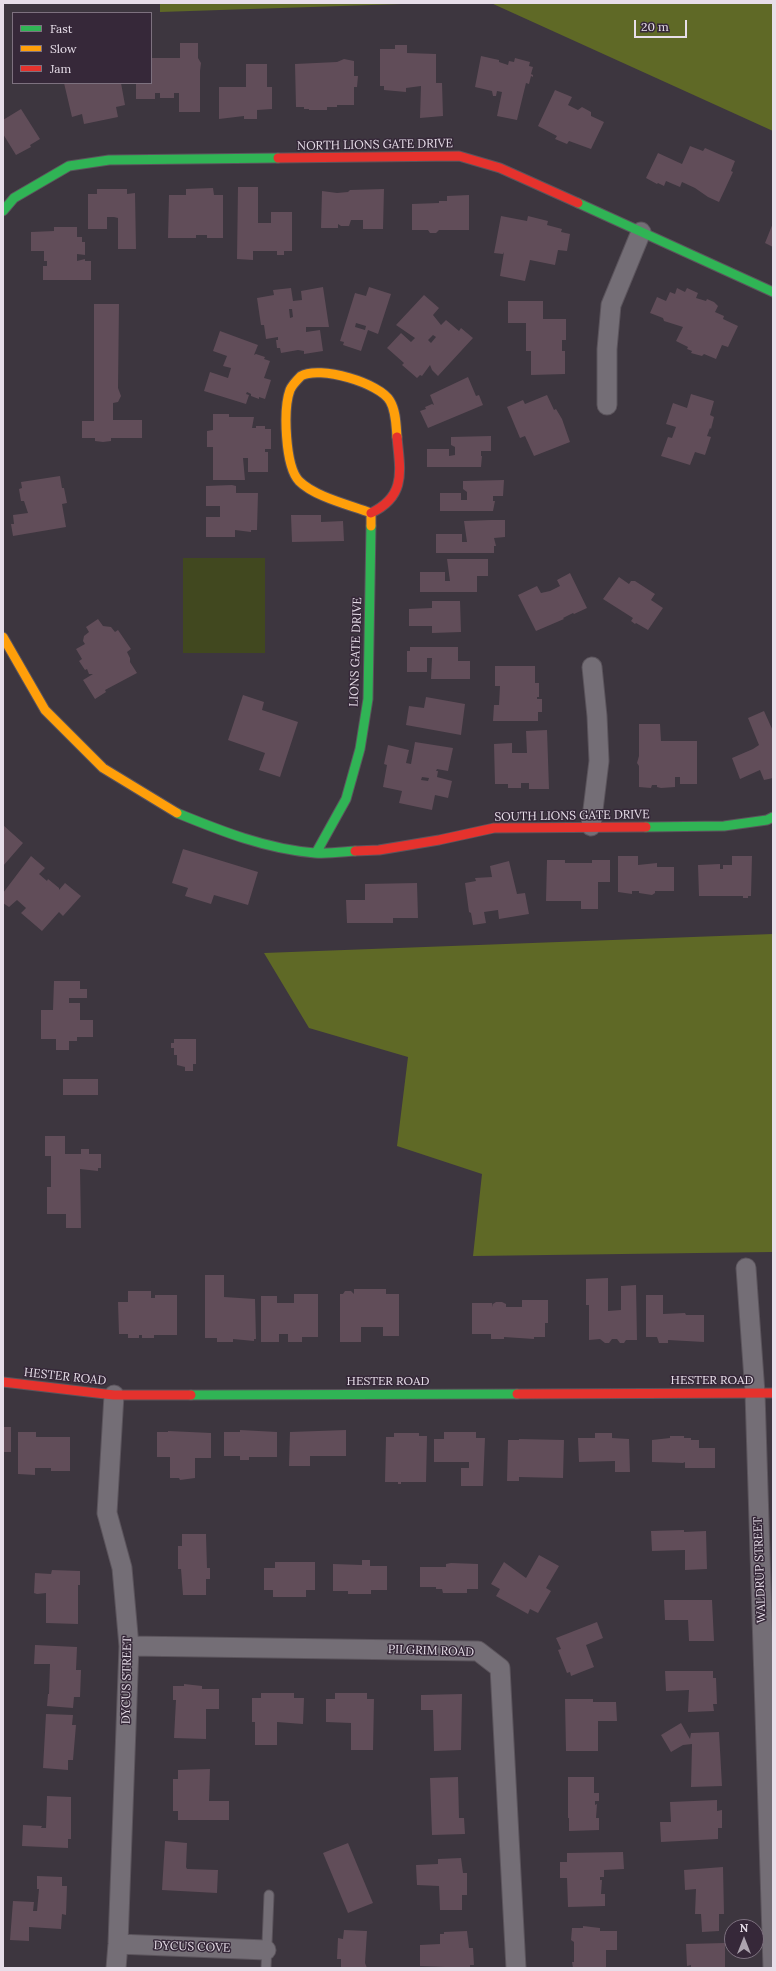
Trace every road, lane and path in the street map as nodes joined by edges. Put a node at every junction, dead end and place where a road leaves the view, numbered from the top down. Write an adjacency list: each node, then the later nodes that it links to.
1 (3, 212): 2 (street, NORTH LIONS GATE DRIVE)
2 (642, 232): 3 (street, NORTH LIONS GATE DRIVE); 4 (street)
3 (773, 292)
4 (607, 406)
5 (371, 513): 5 (street); 10 (street, LIONS GATE DRIVE)
6 (3, 637): 10 (street, SOUTH LIONS GATE DRIVE)
7 (592, 667): 9 (street)
8 (773, 817): 9 (street, SOUTH LIONS GATE DRIVE)
9 (591, 826): 10 (street, SOUTH LIONS GATE DRIVE)
10 (316, 853)
11 (746, 1268): 13 (street, WALDRUP STREET)
12 (3, 1382): 14 (street, HESTER ROAD)
13 (764, 1393): 14 (street, HESTER ROAD); 21 (street, WALDRUP STREET)
14 (114, 1395): 15 (street, DYCUS STREET)
15 (129, 1646): 17 (street, DYCUS STREET); 20 (street, PILGRIM ROAD)
16 (270, 1895): 18 (lane)
17 (118, 1944): 18 (street, DYCUS COVE); 19 (street, DYCUS STREET)
18 (266, 1959)
19 (116, 1968)
20 (516, 1968)
21 (773, 1968)

